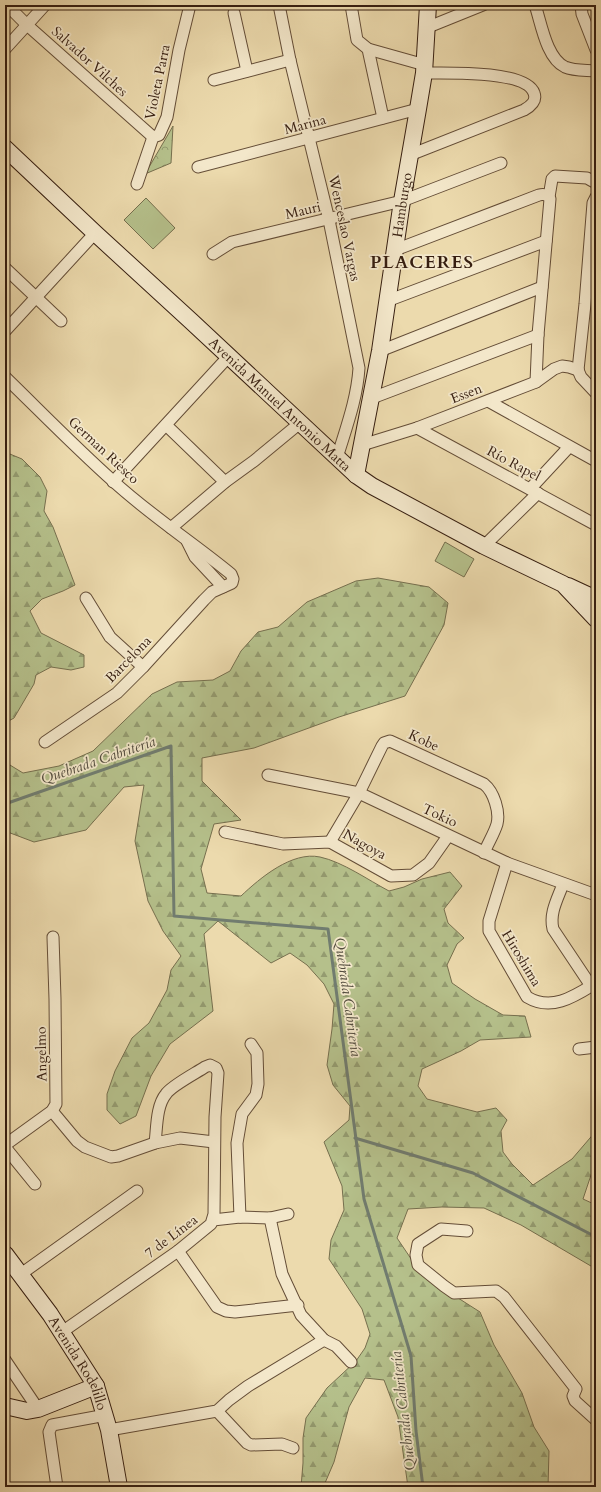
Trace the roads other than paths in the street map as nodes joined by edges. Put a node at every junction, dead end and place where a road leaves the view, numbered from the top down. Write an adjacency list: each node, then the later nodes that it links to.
1 (7, 5): 12 (street, Salvador Vilches)
2 (44, 5): 12 (street)
3 (190, 5): 23 (street, Violeta Parra)
4 (279, 5): 16 (street, Wenceslao Vargas)
5 (351, 5): 14 (street)
6 (423, 5): 11 (street)
7 (483, 5): 11 (street)
8 (535, 5): 19 (street)
9 (581, 5): 15 (street)
10 (234, 13): 18 (street)
11 (427, 18): 17 (street, Hamburgo)
12 (27, 25): 13 (street); 23 (street, Salvador Vilches)
13 (5, 49)
14 (368, 49): 17 (street); 22 (street)
15 (596, 50)
16 (290, 60): 18 (street); 24 (street, Wenceslao Vargas)
17 (424, 69): 21 (street, Hamburgo); 26 (street)
18 (247, 71): 20 (street)
19 (596, 71)
20 (214, 80)
21 (418, 109): 22 (street, Marina); 26 (street, Hamburgo)
22 (383, 118): 24 (street, Marina)
23 (154, 137): 30 (street, Violeta Parra)
24 (309, 138): 28 (street, Marina); 34 (street, Wenceslao Vargas)
25 (5, 148): 35 (street, Avenida Manuel Antonio Matta)
26 (410, 155): 33 (street, Hamburgo)
27 (501, 163): 33 (street, Mauri)
28 (198, 167)
29 (596, 182): 32 (street)
30 (137, 184)
31 (596, 196): 48 (street)
32 (550, 198): 36 (street); 37 (street)
33 (402, 202): 34 (street, Mauri); 37 (street, Hamburgo)
34 (329, 220): 38 (street, Mauri); 59 (street, Wenceslao Vargas)
35 (94, 233): 41 (street); 47 (street, Avenida Manuel Antonio Matta)
36 (546, 241): 40 (street); 42 (street)
37 (394, 250): 42 (street, Hamburgo)
38 (213, 254)
39 (5, 268): 41 (street)
40 (542, 287): 45 (street); 46 (street)
41 (36, 297): 43 (street); 44 (street)
42 (387, 301): 46 (street, Hamburgo)
43 (61, 321)
44 (5, 331)
45 (538, 335): 50 (street); 52 (street)
46 (380, 350): 52 (street, Hamburgo)
47 (229, 356): 54 (street, Avenida Manuel Antonio Matta); 55 (street)
48 (578, 370): 50 (street, Essen); 51 (street)
49 (5, 377): 62 (street, German Riesco)
50 (536, 382): 53 (street, Essen)
51 (596, 393)
52 (372, 398): 57 (street, Hamburgo)
53 (488, 401): 56 (street, Essen); 58 (street)
54 (300, 423): 59 (street, Avenida Manuel Antonio Matta); 63 (street)
55 (166, 425): 62 (street); 63 (street)
56 (417, 428): 57 (street, Essen); 64 (street, Río Rapel)
57 (362, 445): 61 (street, Hamburgo)
58 (569, 447): 60 (street); 64 (street)
59 (337, 458): 61 (street, Avenida Manuel Antonio Matta)
60 (596, 461)
61 (356, 475): 67 (street, Avenida Manuel Antonio Matta)
62 (114, 482): 66 (street, German Riesco)
63 (225, 482): 66 (street)
64 (534, 491): 65 (street, Río Rapel); 67 (street)
65 (596, 525)
66 (171, 528): 68 (street, German Riesco)
67 (484, 546): 70 (street, Avenida Manuel Antonio Matta)
68 (223, 587): 71 (street, Barcelona)
69 (86, 598): 71 (street)
70 (594, 609)
71 (143, 667): 72 (street, Barcelona)
72 (45, 742)
73 (268, 775): 74 (street, Tokio)
74 (359, 793): 76 (street, Tokio); 77 (street, Kobe); 78 (street, Kobe)
75 (225, 832): 77 (street, Nagoya)
76 (448, 836): 77 (street, Nagoya); 78 (street, Tokio)
77 (330, 842)
78 (484, 853): 79 (street, Tokio)
79 (507, 863): 80 (street, Tokio); 83 (street, Hiroshima)
80 (563, 884): 81 (street, Tokio); 83 (street)
81 (596, 895)
82 (53, 937): 87 (street, Angelmo)
83 (593, 984)
84 (251, 1044): 94 (street)
85 (596, 1047): 86 (street)
86 (579, 1049)
87 (52, 1111): 89 (street); 90 (street)
88 (214, 1142): 89 (street); 89 (street, 7 de Línea); 96 (street, 7 de Línea)
89 (155, 1143)
90 (5, 1146): 91 (street)
91 (35, 1184)
92 (137, 1190): 100 (street)
93 (288, 1214): 95 (street)
94 (240, 1217): 95 (street); 96 (street)
95 (270, 1218): 101 (street)
96 (213, 1220): 98 (street, 7 de Línea)
97 (466, 1231): 110 (street)
98 (178, 1251): 101 (street); 102 (street, 7 de Línea)
99 (5, 1254): 100 (street, Avenida Rodelillo)
100 (20, 1274): 102 (street, Avenida Rodelillo)
101 (298, 1305): 103 (street)
102 (62, 1332): 106 (street, Avenida Rodelillo)
103 (324, 1340): 105 (street); 109 (street)
104 (5, 1360): 108 (street)
105 (351, 1362)
106 (96, 1386): 108 (street); 111 (street, Avenida Rodelillo)
107 (5, 1406): 108 (street)
108 (38, 1409)
109 (217, 1411): 111 (street); 112 (street)
110 (596, 1420)
111 (107, 1422): 113 (street); 114 (street, Avenida Rodelillo)
112 (293, 1448)
113 (58, 1487)
114 (119, 1487)

